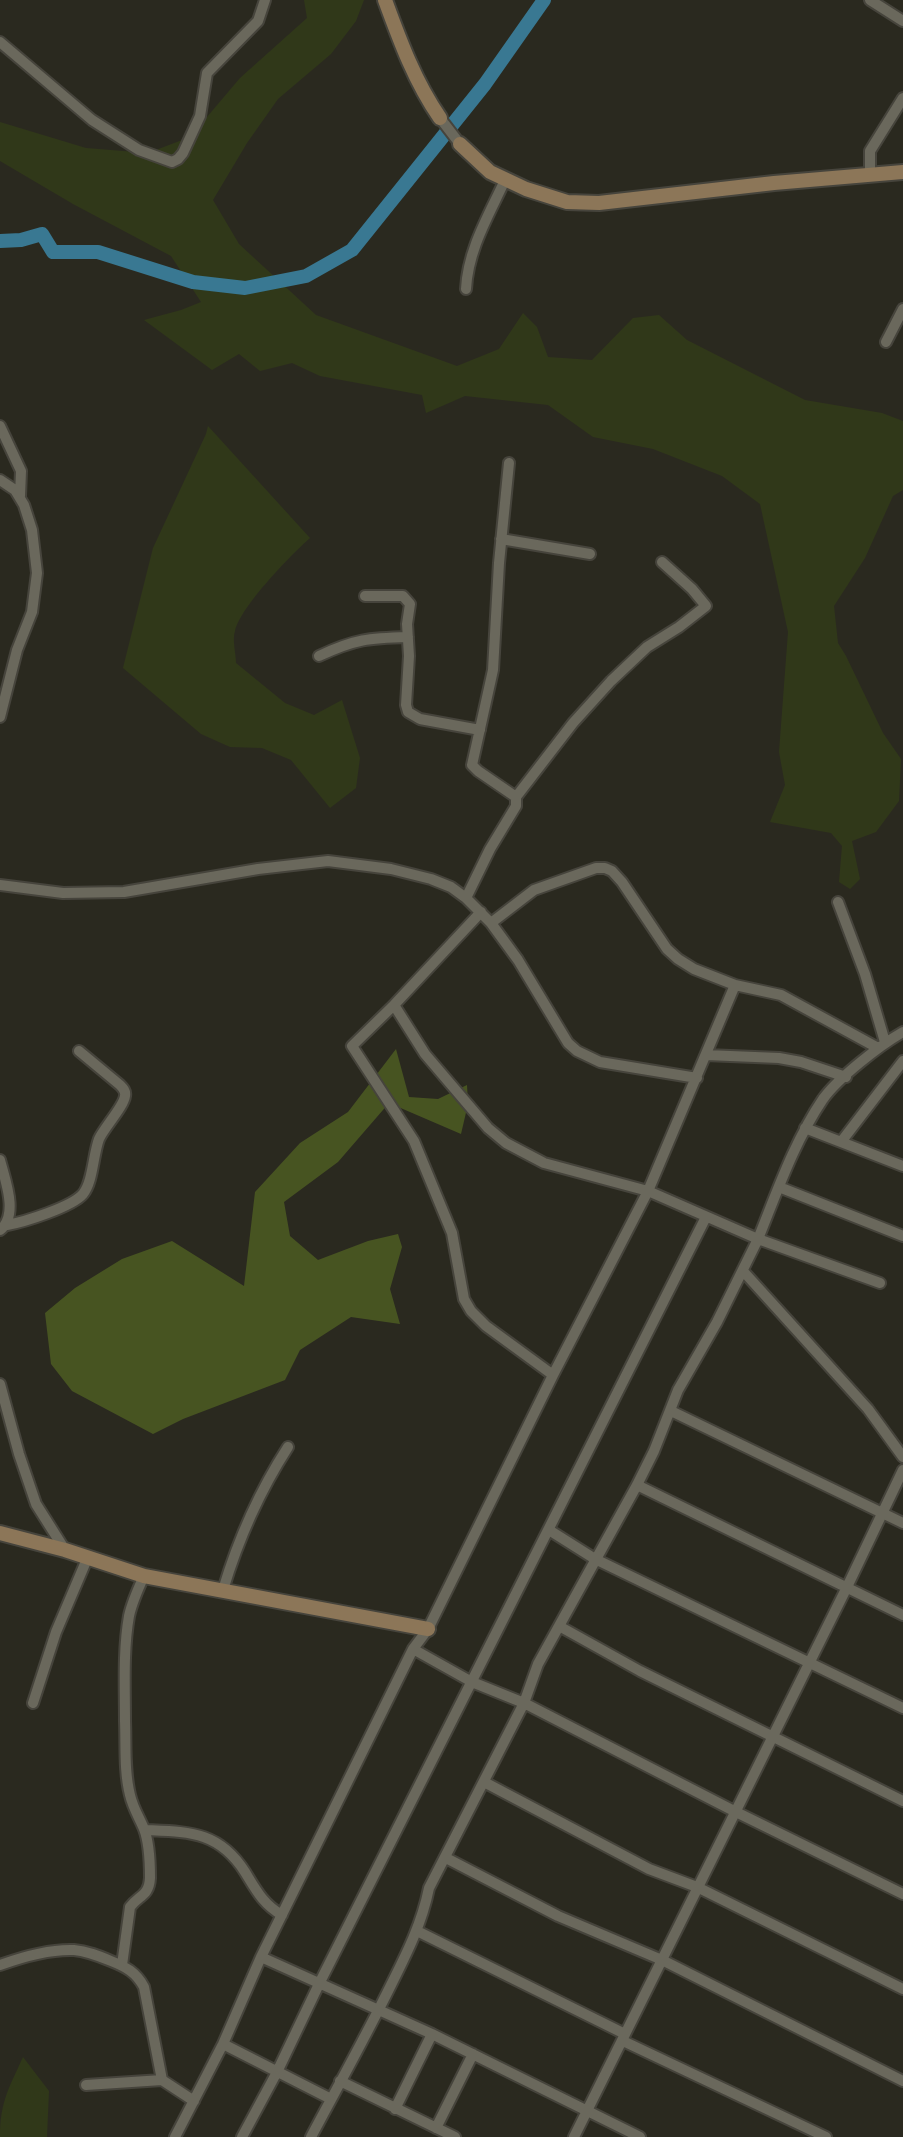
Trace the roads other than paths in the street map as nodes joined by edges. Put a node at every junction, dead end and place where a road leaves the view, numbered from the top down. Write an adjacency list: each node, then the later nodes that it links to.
1 (265, 0): 5 (street)
2 (385, 0): 7 (street)
3 (870, 0): 4 (street)
4 (903, 21)
5 (0, 42)
6 (903, 98): 10 (street)
7 (440, 118): 8 (street)
8 (460, 144): 11 (street)
9 (903, 172): 10 (street)
10 (870, 174): 11 (street)
11 (505, 180): 12 (street)
12 (466, 289)
13 (903, 309): 14 (street)
14 (886, 342)
15 (0, 426): 18 (street)
16 (509, 463): 19 (street)
17 (0, 480): 18 (street)
18 (20, 496): 25 (street)
19 (501, 539): 20 (street); 26 (street)
20 (590, 554)
21 (662, 562): 27 (street)
22 (365, 596): 23 (street)
23 (408, 637): 24 (street); 26 (street)
24 (319, 656)
25 (0, 717)
26 (480, 730): 27 (street)
27 (516, 797): 29 (street)
28 (0, 885): 29 (street)
29 (466, 898): 31 (street)
30 (838, 902): 36 (street)
31 (481, 912): 32 (street); 34 (street)
32 (491, 923): 33 (street); 41 (street)
33 (735, 985): 36 (street); 38 (street)
34 (394, 1005): 47 (street); 54 (street)
35 (903, 1032): 36 (street)
36 (882, 1045): 40 (street)
37 (79, 1051): 49 (street)
38 (706, 1055): 40 (street); 41 (street)
39 (903, 1061): 43 (street)
40 (846, 1077): 42 (street)
41 (697, 1078): 47 (street)
42 (805, 1128): 43 (street); 46 (street)
43 (841, 1142): 45 (street)
44 (0, 1160): 49 (street)
45 (903, 1166)
46 (779, 1187): 50 (street); 51 (street)
47 (648, 1191): 48 (street); 54 (street)
48 (706, 1217): 51 (street); 63 (street)
49 (4, 1228)
50 (903, 1236)
51 (758, 1239): 52 (street); 53 (street)
52 (743, 1271): 56 (street); 58 (street)
53 (880, 1283)
54 (553, 1375): 73 (street)
55 (0, 1384): 65 (street)
56 (671, 1411): 60 (street); 61 (street)
57 (288, 1447): 70 (street)
58 (903, 1457)
59 (903, 1470): 61 (street)
60 (637, 1485): 67 (street); 69 (street)
61 (882, 1512): 62 (street); 69 (street)
62 (903, 1523)
63 (549, 1530): 67 (street); 76 (street)
64 (2, 1536): 65 (street)
65 (65, 1550): 66 (street)
66 (87, 1559): 68 (street); 77 (street)
67 (595, 1559): 72 (street); 75 (street)
68 (144, 1576): 70 (street); 84 (street)
69 (847, 1587): 71 (street); 75 (street)
70 (223, 1590): 73 (street)
71 (903, 1615)
72 (559, 1626): 78 (street); 80 (street)
73 (428, 1629): 74 (street)
74 (413, 1649): 76 (street); 88 (street)
75 (810, 1661): 79 (street); 80 (street)
76 (472, 1682): 78 (street); 94 (street)
77 (33, 1703)
78 (524, 1703): 81 (street); 83 (street)
79 (903, 1708)
80 (772, 1736): 82 (street); 83 (street)
81 (484, 1782): 85 (street); 86 (street)
82 (903, 1801)
83 (736, 1812): 86 (street); 87 (street)
84 (145, 1830): 88 (street); 93 (street)
85 (446, 1858): 89 (street); 91 (street)
86 (697, 1887): 91 (street); 95 (street)
87 (903, 1894)
88 (282, 1915): 90 (street)
89 (417, 1931): 96 (street); 98 (street)
90 (261, 1957): 94 (street); 99 (street)
91 (662, 1960): 98 (street); 104 (street)
92 (0, 1965): 93 (street)
93 (122, 1965): 102 (street)
94 (320, 1982): 96 (street); 101 (street)
95 (903, 1989)
96 (379, 2010): 97 (street); 103 (street)
97 (432, 2034): 100 (street); 108 (street)
98 (624, 2038): 109 (street); 117 (street)
99 (223, 2044): 101 (street); 107 (street)
100 (473, 2054): 109 (street); 110 (street)
101 (277, 2072): 106 (street); 112 (street)
102 (162, 2080): 105 (street); 107 (street)
103 (340, 2081): 106 (street); 108 (street)
104 (903, 2081)
105 (86, 2085)
106 (331, 2099): 113 (street)
107 (194, 2101): 111 (street)
108 (395, 2109): 110 (street)
109 (587, 2110): 115 (street); 116 (street)
110 (436, 2128): 114 (street)
111 (175, 2137)
112 (242, 2137)
113 (311, 2137)
114 (455, 2137)
115 (574, 2137)
116 (640, 2137)
117 (826, 2137)

